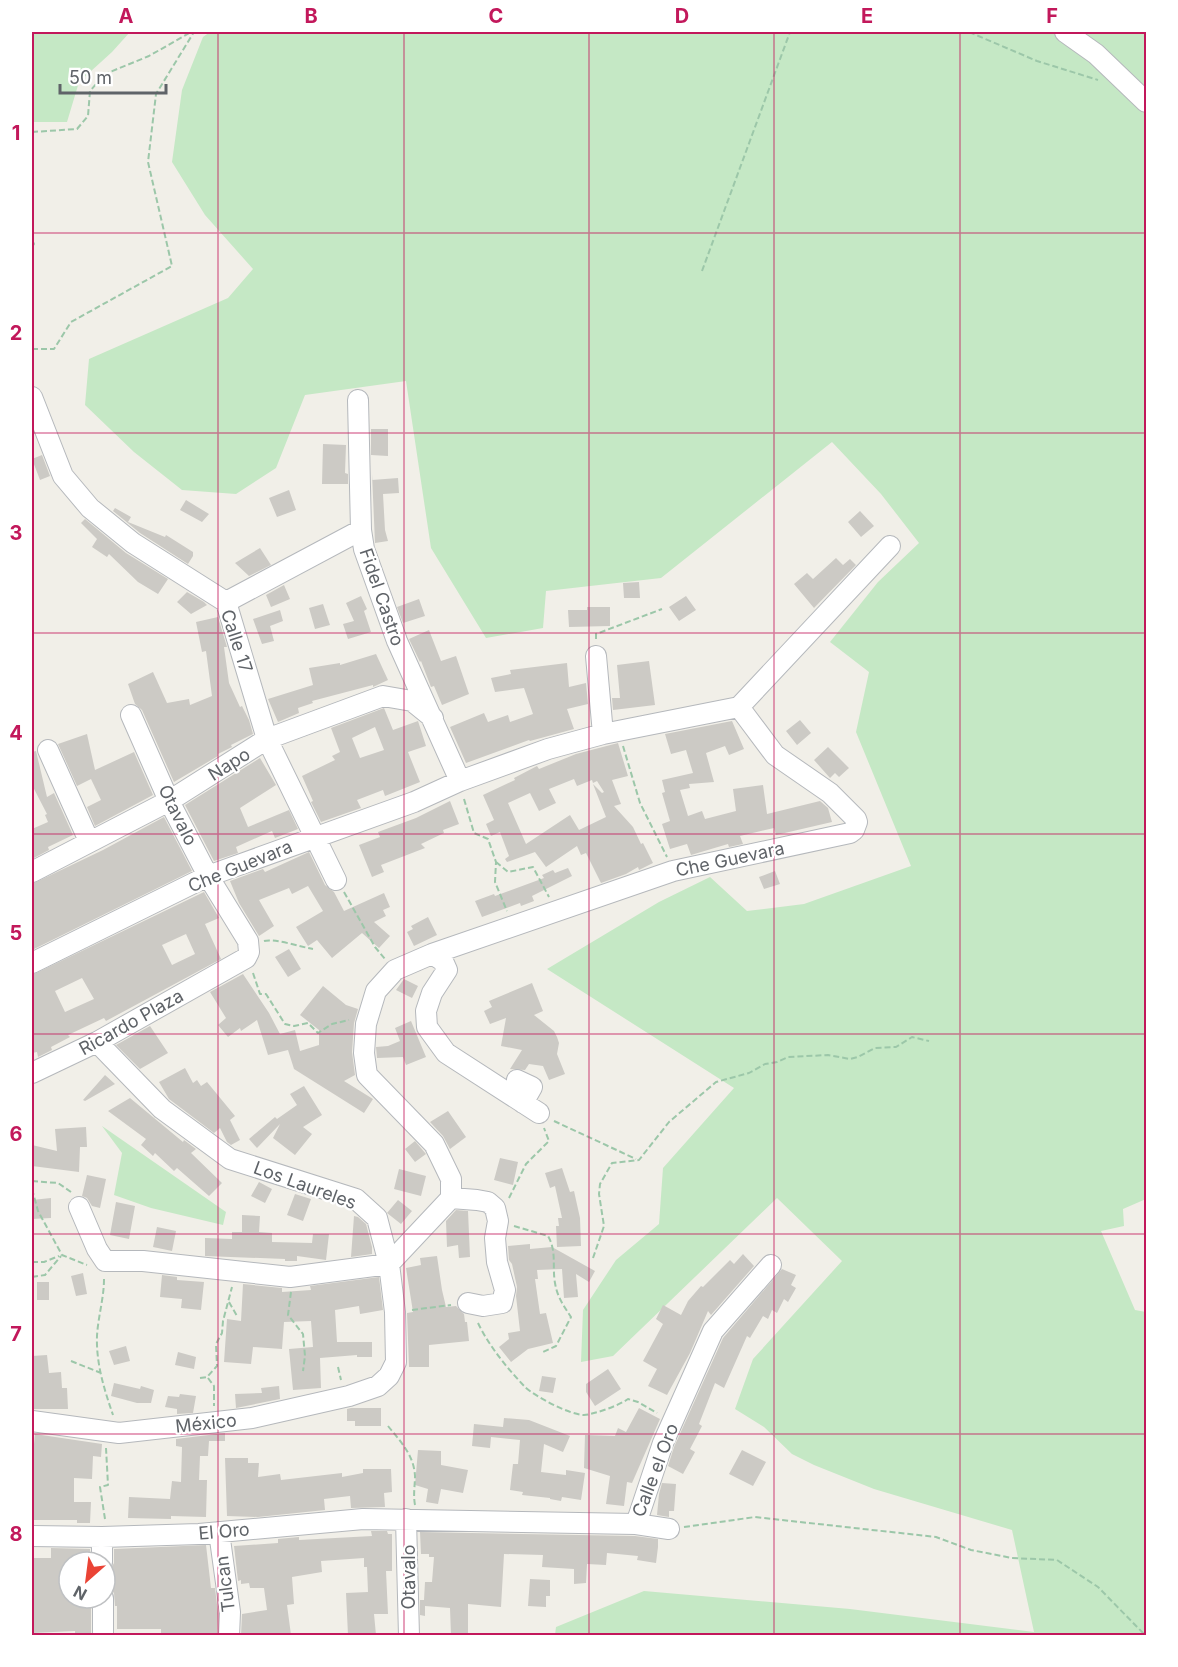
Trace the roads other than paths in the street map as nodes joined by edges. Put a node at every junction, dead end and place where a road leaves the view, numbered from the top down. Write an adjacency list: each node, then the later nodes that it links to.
1 (1065, 32): 2 (street)
2 (1146, 102)
3 (32, 397): 7 (street, Calle 17)
4 (358, 400): 5 (street, Fidel Castro)
5 (361, 530): 7 (street); 11 (street, Fidel Castro)
6 (890, 546): 9 (street)
7 (226, 602): 13 (street, Calle 17)
8 (596, 656): 12 (street)
9 (739, 707): 12 (street, Che Guevara); 22 (street, Che Guevara)
10 (131, 715): 16 (street, Otavalo)
11 (433, 718): 13 (street, Napo); 15 (street, Fidel Castro)
12 (610, 733): 15 (street, Che Guevara)
13 (267, 739): 16 (street, Napo); 17 (street, Calle 17)
14 (48, 750): 18 (street)
15 (460, 781): 17 (street, Che Guevara)
16 (170, 801): 18 (street, Napo); 20 (street, Otavalo)
17 (315, 837): 20 (street, Che Guevara); 21 (street, Calle 17)
18 (90, 841): 19 (street, Napo)
19 (32, 872)
20 (208, 876): 23 (street, Che Guevara); 24 (street, Otavalo)
21 (336, 880)
22 (432, 954): 27 (street); 28 (street, Che Guevara)
23 (32, 963)
24 (228, 968): 25 (street, Ricardo Plaza)
25 (97, 1042): 26 (street, Ricardo Plaza); 30 (street, Los Laureles)
26 (32, 1072)
27 (517, 1080)
28 (451, 1198): 30 (street); 32 (street)
29 (79, 1207): 30 (street)
30 (388, 1264): 33 (street, Los Laureles)
31 (771, 1265): 36 (street, Calle el Oro)
32 (468, 1303)
33 (378, 1386): 34 (street, México)
34 (32, 1421)
35 (412, 1519): 36 (street, Calle el Oro); 38 (street, El Oro); 45 (street, Otavalo)
36 (636, 1524): 37 (street)
37 (669, 1529)
38 (219, 1532): 40 (street, El Oro); 44 (street, Tulcan)
39 (32, 1536): 40 (street, El Oro)
40 (105, 1537): 41 (street)
41 (103, 1550)
42 (103, 1610): 43 (street)
43 (103, 1635)
44 (229, 1635)
45 (409, 1635)

